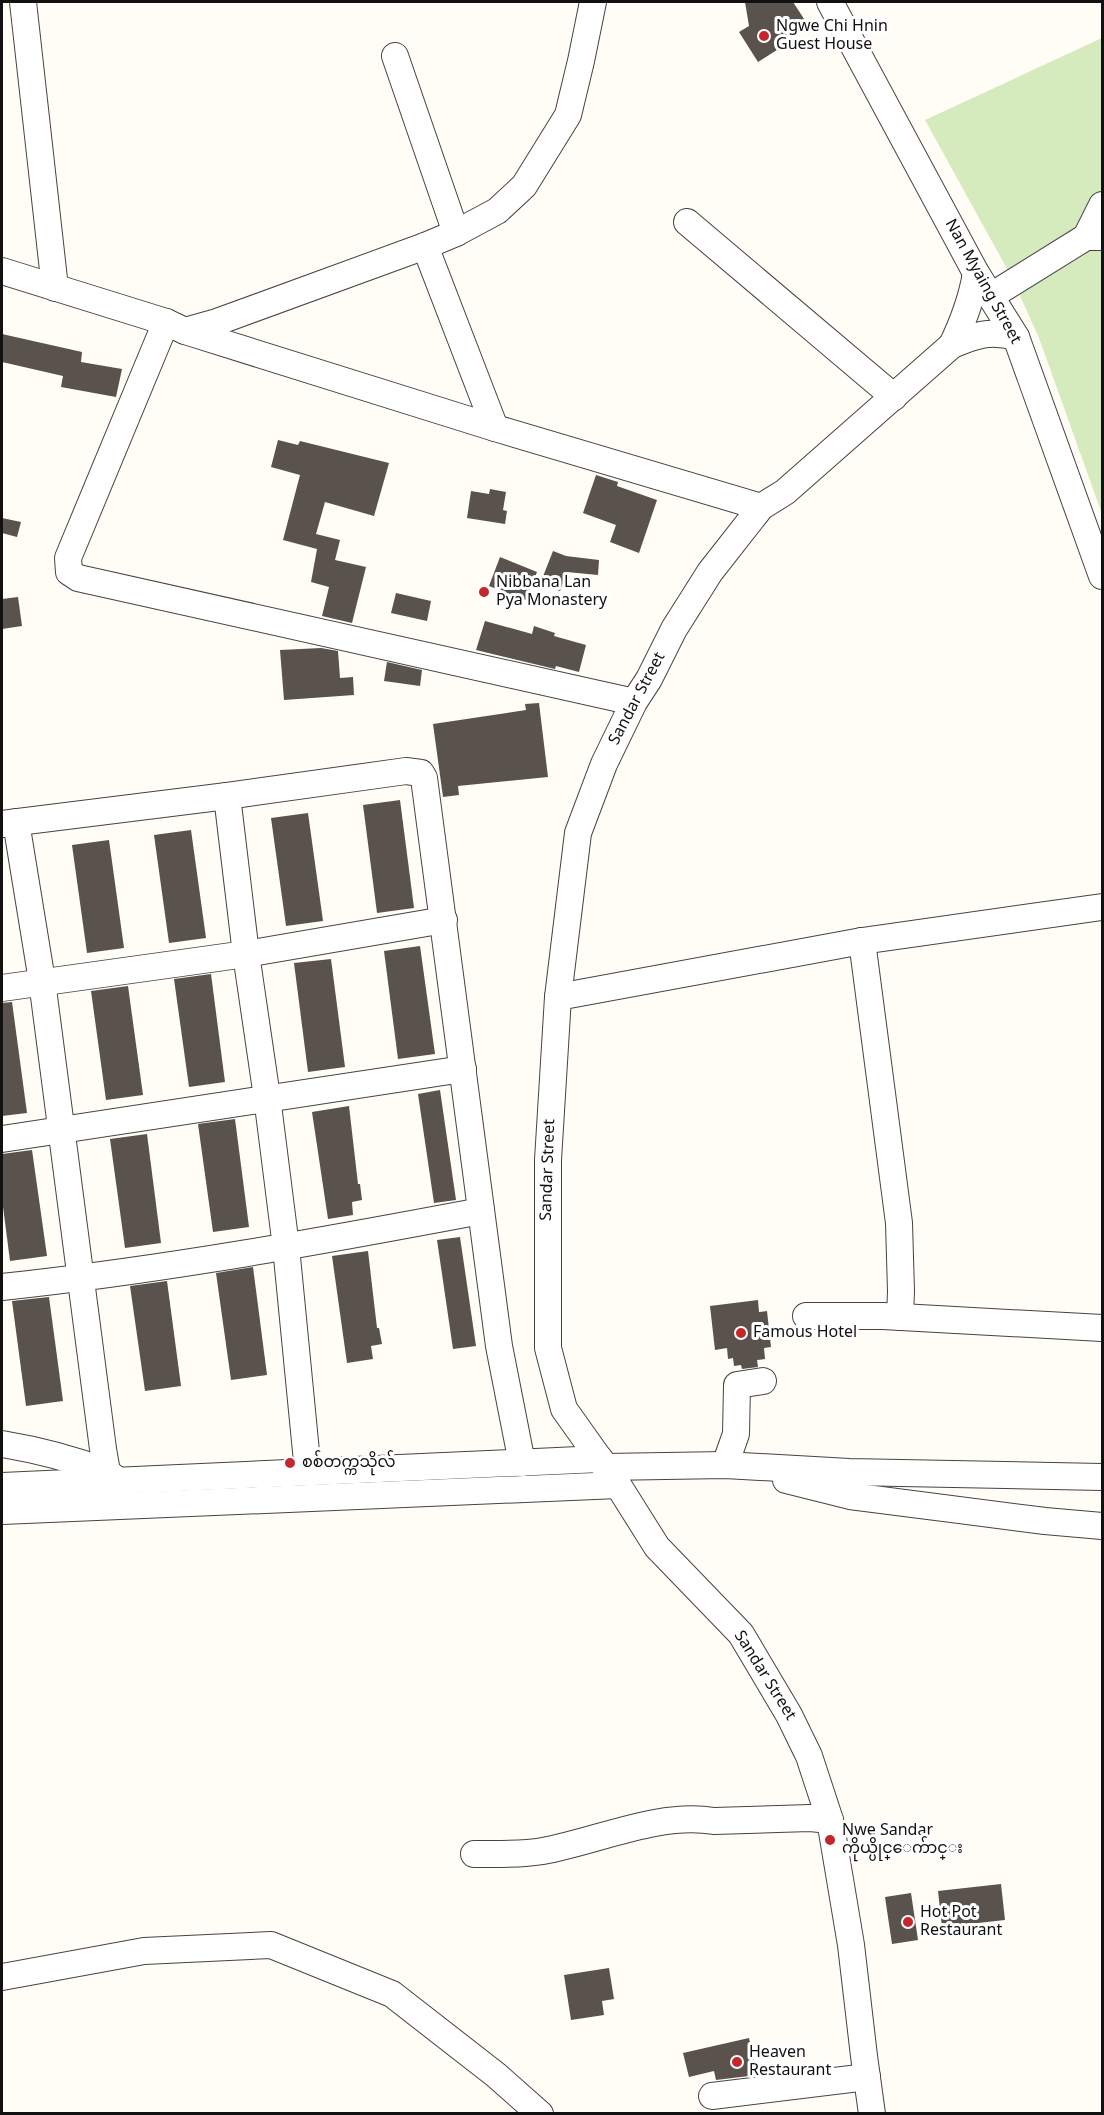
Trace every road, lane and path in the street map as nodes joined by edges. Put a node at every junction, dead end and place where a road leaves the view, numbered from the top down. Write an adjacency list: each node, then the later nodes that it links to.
1 (24, 2): 12 (street)
2 (593, 2): 7 (street)
3 (830, 2): 11 (street, Nan Myaing Street)
4 (395, 56): 7 (street)
5 (1102, 205): 8 (street)
6 (687, 222): 17 (street)
7 (456, 233): 9 (street)
8 (1094, 237): 13 (street)
9 (425, 246): 14 (street); 18 (street)
10 (2, 271): 12 (street)
11 (976, 273): 13 (street, Nan Myaing Street); 16 (street)
12 (55, 288): 14 (street)
13 (991, 296): 15 (street, Nan Myaing Street)
14 (176, 327): 18 (street); 21 (street)
15 (1016, 337): 16 (street, Sandar Street); 20 (street, Nan Myaing Street)
16 (952, 345): 17 (street, Sandar Street)
17 (894, 397): 19 (street, Sandar Street)
18 (495, 428): 19 (street)
19 (761, 507): 21 (street, Sandar Street)
20 (1102, 576)
21 (634, 702): 30 (street, Sandar Street)
22 (227, 796): 23 (street); 25 (street); 27 (street)
23 (9, 823): 28 (street)
24 (1102, 907): 26 (street)
25 (444, 920): 27 (street); 31 (street)
26 (862, 941): 30 (street); 40 (street)
27 (246, 954): 28 (street); 32 (street)
28 (42, 981): 29 (street); 33 (street)
29 (2, 988)
30 (558, 997): 46 (street, Sandar Street)
31 (463, 1069): 32 (street); 35 (street)
32 (267, 1098): 33 (street); 36 (street)
33 (62, 1130): 34 (street); 37 (street)
34 (2, 1139)
35 (481, 1211): 36 (street); 44 (street)
36 (286, 1247): 37 (street); 47 (street)
37 (82, 1279): 38 (street); 48 (street)
38 (2, 1287)
39 (806, 1316): 40 (street)
40 (900, 1317): 41 (street)
41 (1102, 1328)
42 (763, 1381): 45 (street)
43 (2, 1444): 48 (street)
44 (522, 1463): 46 (street); 47 (street)
45 (725, 1465): 46 (street); 49 (street); 52 (street)
46 (608, 1471): 51 (street); 53 (street, Sandar Street)
47 (308, 1472): 48 (street)
48 (112, 1476): 50 (street)
49 (1102, 1477)
50 (2, 1486)
51 (2, 1511)
52 (1102, 1526)
53 (830, 1820): 54 (street); 56 (street, Sandar Street)
54 (474, 1854)
55 (2, 1977): 58 (street)
56 (867, 2078): 57 (street); 59 (street, Sandar Street)
57 (712, 2096)
58 (540, 2114)
59 (872, 2114)

